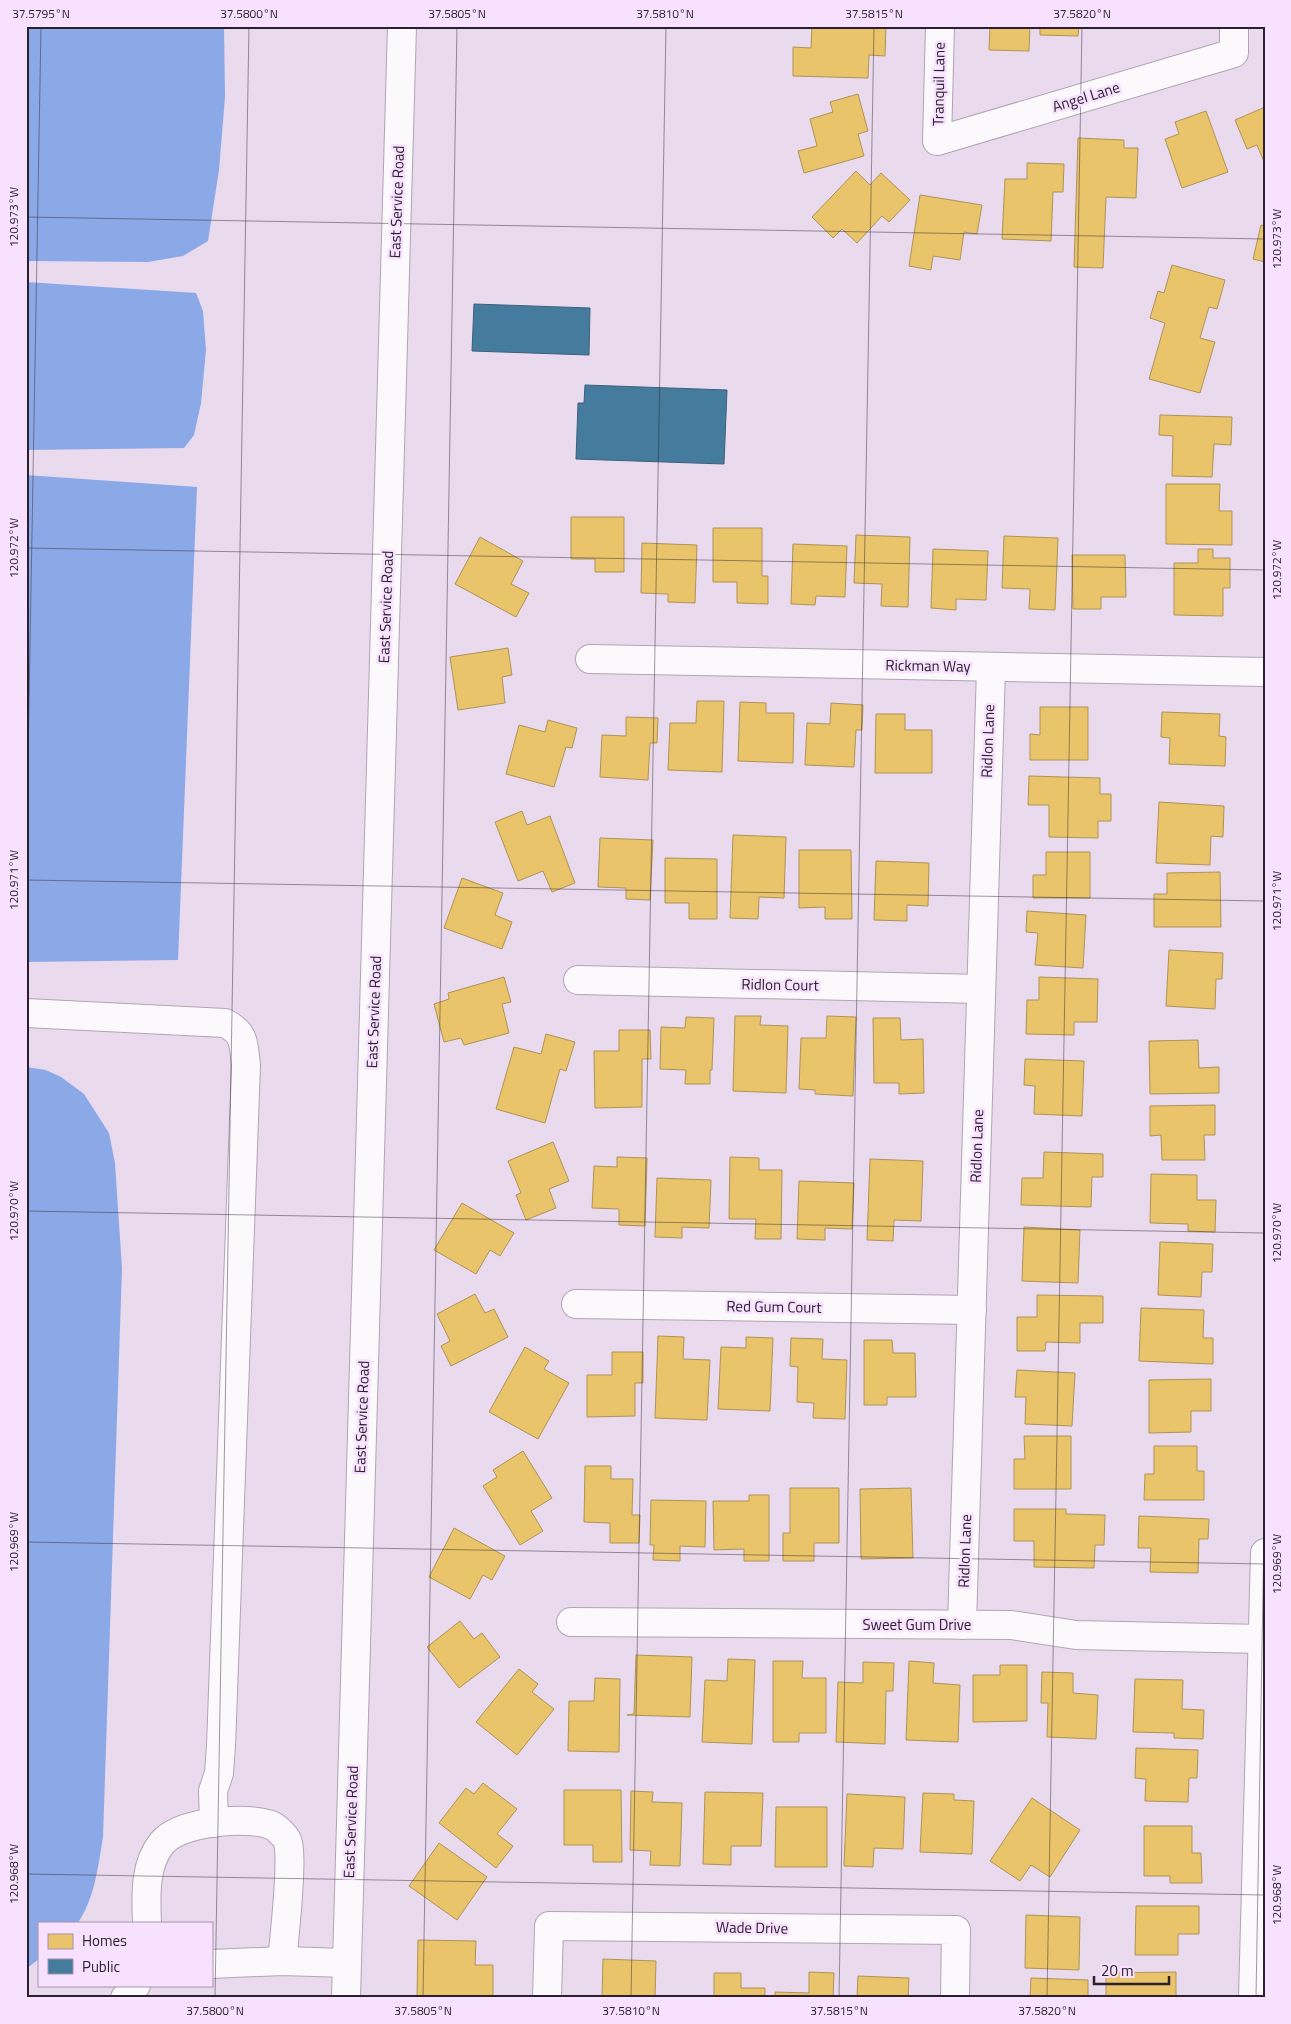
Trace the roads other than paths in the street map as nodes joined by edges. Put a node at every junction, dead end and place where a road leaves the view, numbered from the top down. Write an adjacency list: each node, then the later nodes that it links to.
1 (402, 26): 21 (street, East Service Road)
2 (940, 26): 4 (street, Tranquil Lane)
3 (1234, 26): 4 (street, Angel Lane)
4 (938, 141)
5 (590, 659): 6 (street, Rickman Way)
6 (991, 668): 7 (street, Rickman Way); 9 (street, Ridlon Lane)
7 (1265, 672)
8 (578, 980): 9 (street, Ridlon Court)
9 (981, 989): 12 (street, Ridlon Lane)
10 (26, 1013): 18 (street)
11 (576, 1304): 12 (street, Red Gum Court)
12 (972, 1310): 15 (street, Ridlon Lane)
13 (1265, 1553): 16 (street)
14 (571, 1622): 15 (street, Sweet Gum Drive)
15 (962, 1625): 16 (street, Sweet Gum Drive)
16 (1262, 1640): 17 (street)
17 (1262, 1740): 28 (street)
18 (214, 1823): 19 (street); 20 (street)
19 (147, 1922)
20 (282, 1961): 21 (street); 22 (street)
21 (346, 1963): 25 (street, East Service Road)
22 (212, 1964)
23 (135, 1986): 24 (street)
24 (125, 1998)
25 (346, 1998)
26 (547, 1998): 27 (street, Wade Drive)
27 (955, 1998)
28 (1253, 1998)

